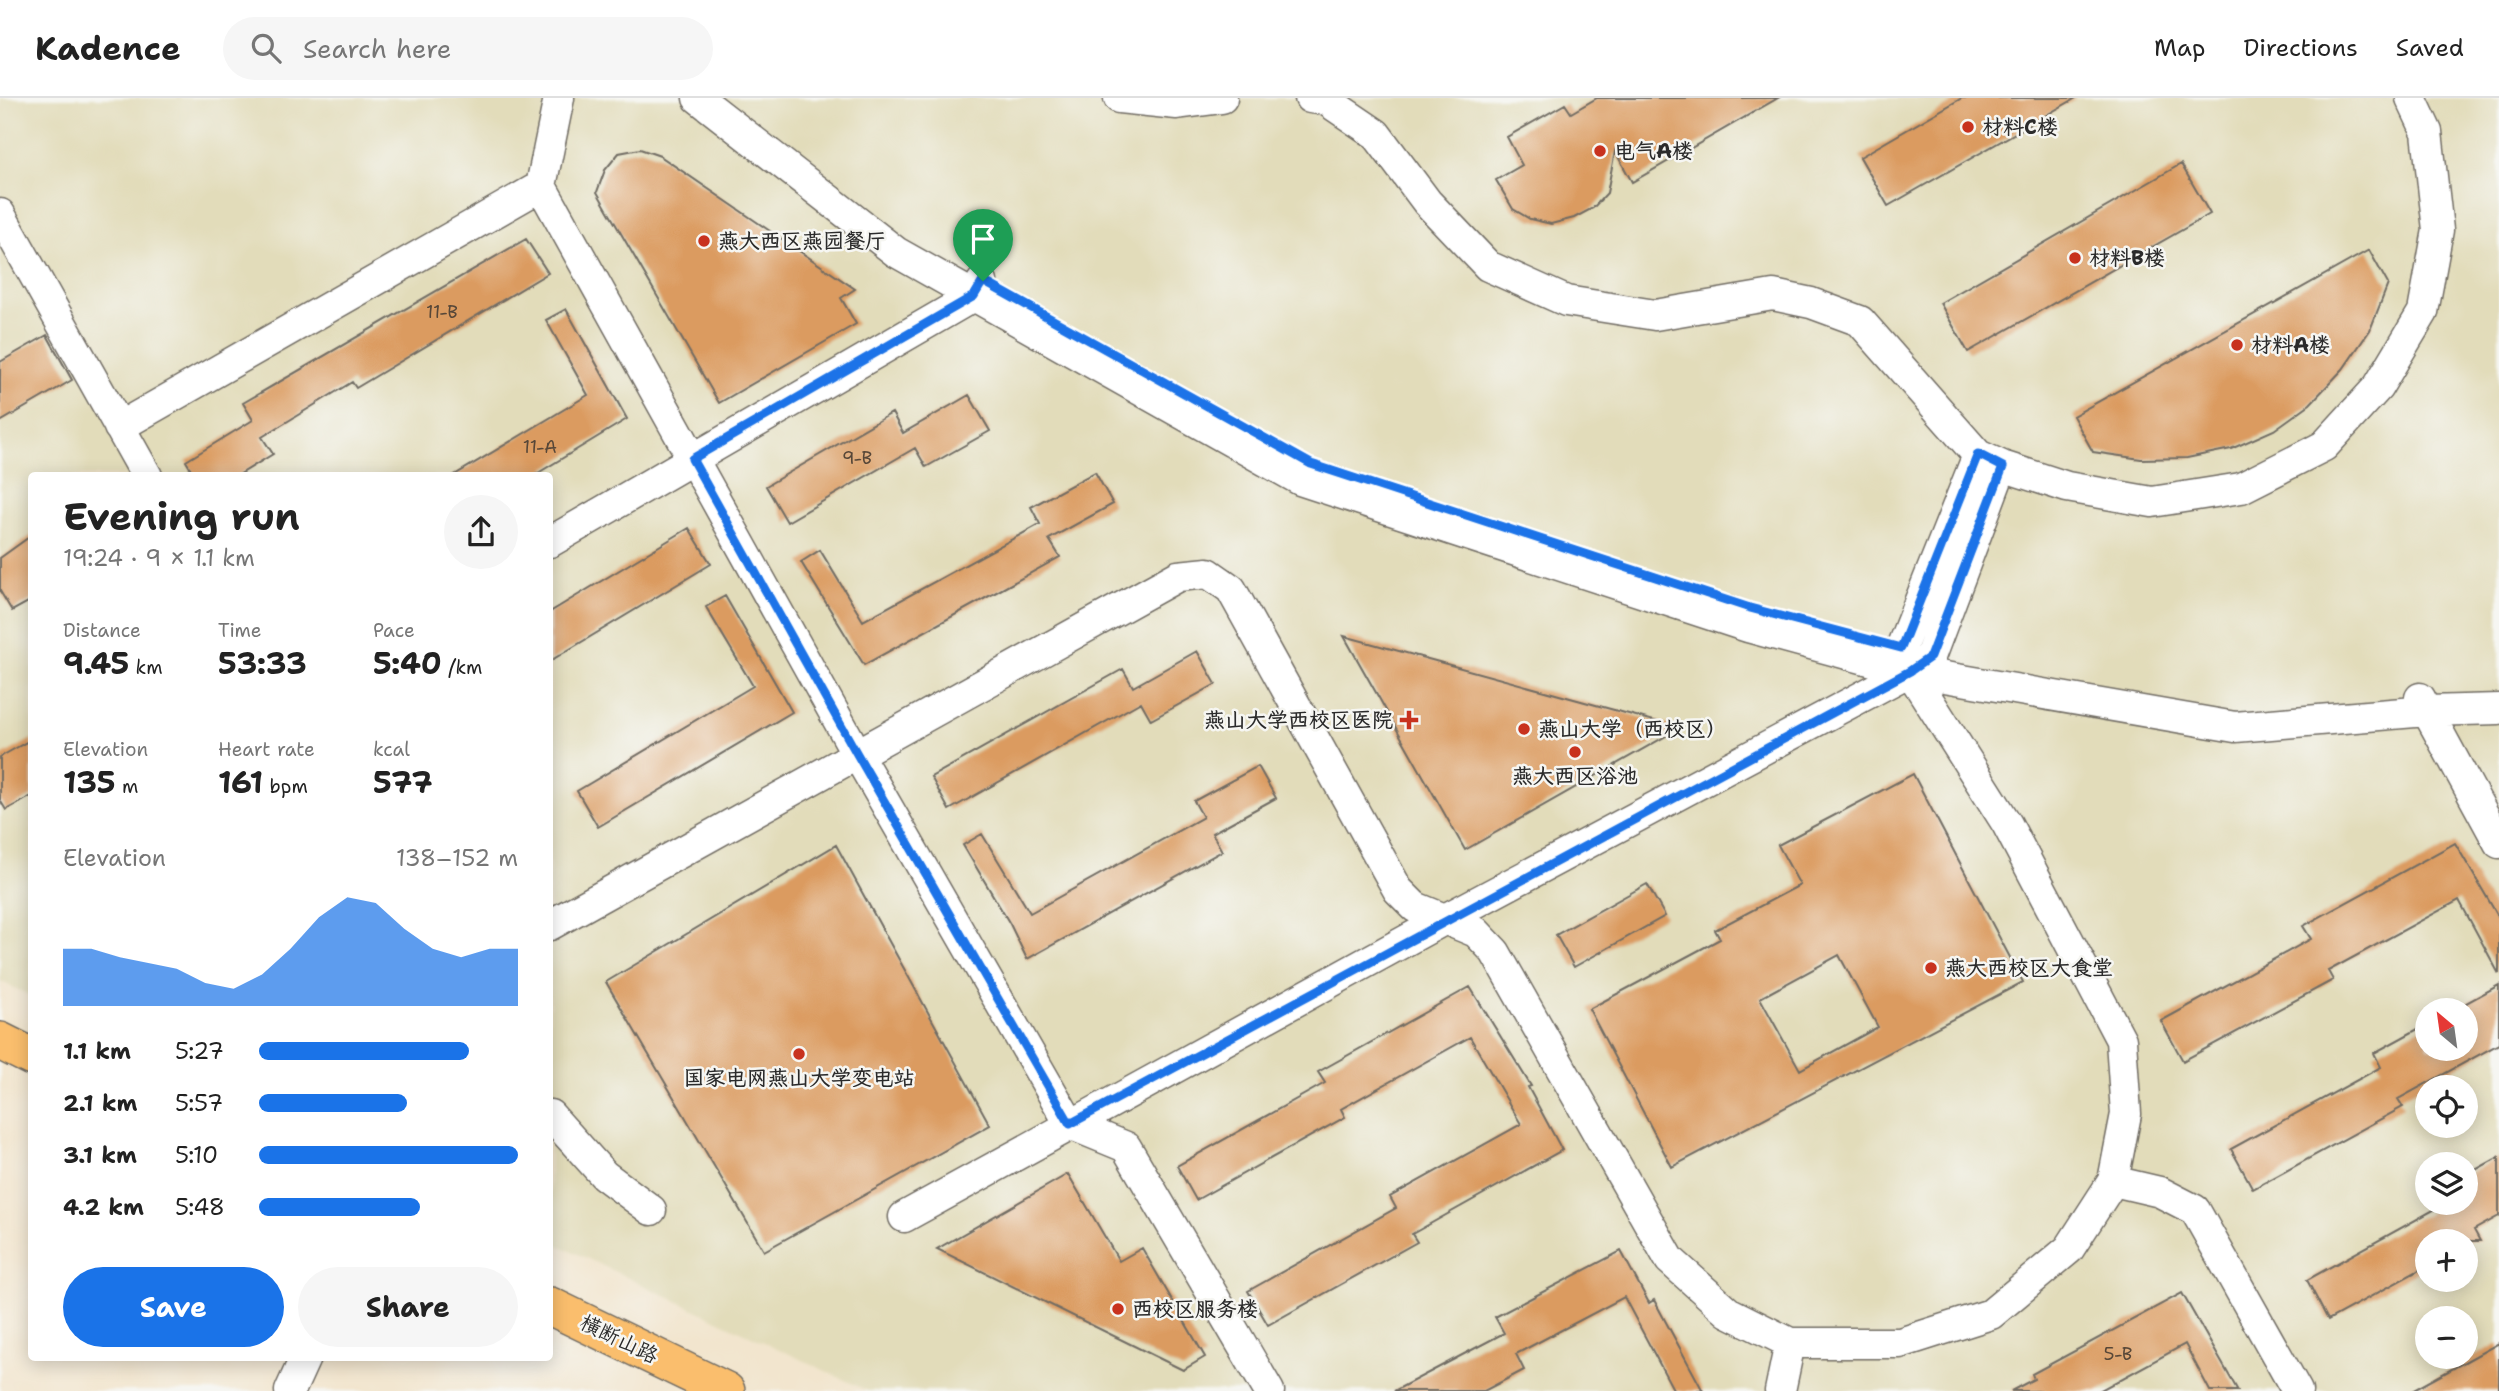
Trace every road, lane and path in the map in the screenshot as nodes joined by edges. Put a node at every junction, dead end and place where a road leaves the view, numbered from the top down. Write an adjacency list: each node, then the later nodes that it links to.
1 (559, 98): 8 (street)
2 (698, 98): 10 (street)
3 (730, 98): 10 (street)
4 (1119, 98): 5 (street)
5 (1222, 98)
6 (1310, 98): 13 (street)
7 (2411, 98): 13 (street)
8 (541, 186): 11 (street); 12 (street)
9 (0, 214): 11 (street)
10 (979, 288): 12 (street); 16 (street)
11 (119, 427): 14 (street)
12 (692, 459): 15 (street); 20 (street)
13 (1990, 461): 16 (street)
14 (145, 472)
15 (553, 540)
16 (1914, 659): 18 (street); 22 (street); 28 (street)
17 (2499, 693): 18 (street)
18 (2423, 704): 19 (street); 21 (street)
19 (2499, 709)
20 (857, 754): 22 (street); 23 (street); 27 (street)
21 (2499, 843)
22 (1447, 918): 27 (street); 32 (street)
23 (553, 923)
24 (0, 1041): 25 (main road)
25 (28, 1055)
26 (553, 1118): 29 (street)
27 (1070, 1124): 30 (street); 36 (street)
28 (2113, 1181): 32 (street); 38 (street)
29 (651, 1210)
30 (904, 1217)
31 (553, 1307): 35 (main road, 横断山路)
32 (1790, 1343): 37 (street)
33 (303, 1361): 34 (street)
34 (290, 1391)
35 (726, 1391)
36 (1269, 1391)
37 (1780, 1391)
38 (2297, 1391)

